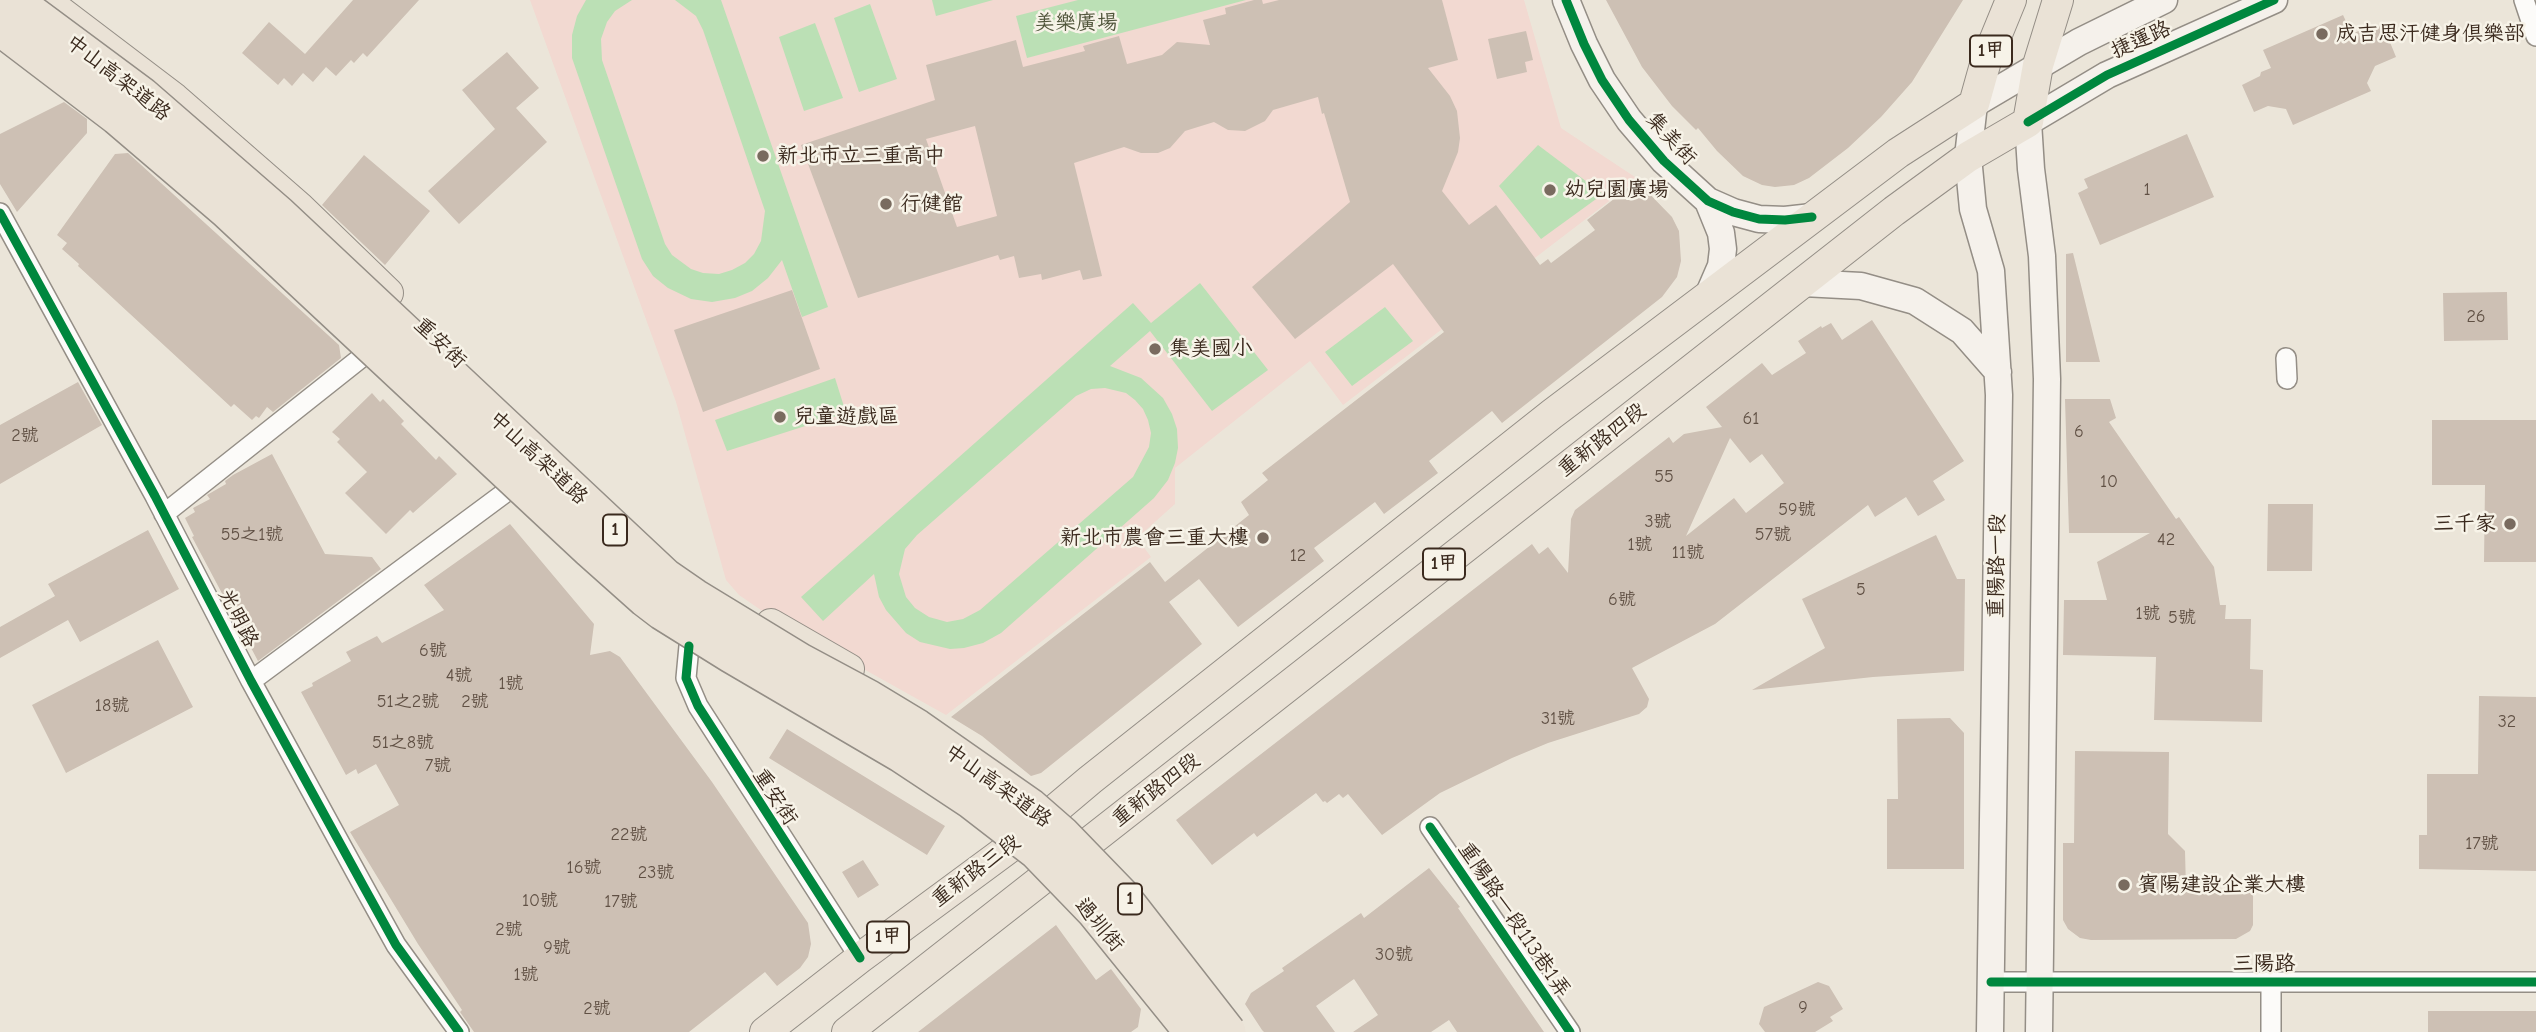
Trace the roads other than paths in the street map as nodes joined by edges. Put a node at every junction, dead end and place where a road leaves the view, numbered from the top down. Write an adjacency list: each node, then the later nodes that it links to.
1 (15, 0): 46 (highway, 中山高架道路 / 1, bridge)
2 (45, 0): 21 (main road, 重安街 / 1)
3 (1566, 0): 16 (main road, 集美街)
4 (2011, 0): 13 (main road, 1甲)
5 (2059, 0): 12 (main road, 1甲)
6 (2164, 0): 12 (main road, 捷運路)
7 (2274, 0): 14 (main road, 捷運路)
8 (2524, 0): 10 (street)
9 (0, 28): 41 (highway, 中山高架道路 / 1, bridge)
10 (2536, 36)
11 (0, 48): 22 (main road, 1)
12 (2038, 65): 13 (main road, 捷運路); 14 (main road, 1甲)
13 (1973, 104): 15 (main road, 重陽路一段); 18 (main road, 1甲)
14 (2028, 122): 15 (main road, 重新路四段 / 1甲); 38 (main road)
15 (1968, 158): 19 (main road, 重新路四段 / 1甲); 24 (main road, 重陽路一段)
16 (1708, 201): 18 (main road, 集美街); 20 (main road, 集美街)
17 (0, 213): 27 (street, 光明路)
18 (1812, 217): 20 (main road, 1甲)
19 (1803, 283): 24 (main road); 33 (main road, 重新路四段 / 1甲)
20 (1708, 296): 30 (main road, 1甲)
21 (420, 324): 22 (street); 30 (main road, 重安街 / 1)
22 (362, 356): 26 (main road, 1); 27 (street)
23 (2286, 358): 25 (street)
24 (1998, 372): 37 (main road, 重陽路一段)
25 (2287, 379)
26 (506, 492): 28 (main road, 1); 29 (street)
27 (164, 514): 29 (street, 光明路)
28 (689, 646): 32 (main road, 1); 35 (street, 重安街)
29 (251, 681): 42 (street, 光明路)
30 (1053, 812): 32 (main road, 重新路三段 / 1甲); 33 (main road, 過圳街 / 1)
31 (1430, 827): 47 (street, 重陽路一段113巷1弄)
32 (1013, 845): 34 (main road, 過圳街 / 1); 35 (main road, 重新路三段 / 1甲)
33 (1085, 846): 34 (main road, 1甲); 40 (main road, 過圳街 / 1)
34 (1049, 874): 40 (main road, 過圳街 / 1); 44 (main road, 1甲)
35 (860, 958): 43 (main road, 重新路三段 / 1甲)
36 (2271, 981): 38 (street, 三陽路); 39 (street, 三陽路); 50 (street)
37 (1991, 982): 38 (street, 三陽路); 48 (main road, 重陽路一段)
38 (2040, 982): 49 (main road)
39 (2536, 982)
40 (1187, 996): 45 (main road, 過圳街 / 1)
41 (1177, 1031)
42 (458, 1032)
43 (765, 1032)
44 (847, 1032)
45 (1211, 1032)
46 (1228, 1032)
47 (1570, 1032)
48 (1990, 1032)
49 (2039, 1032)
50 (2272, 1032)

